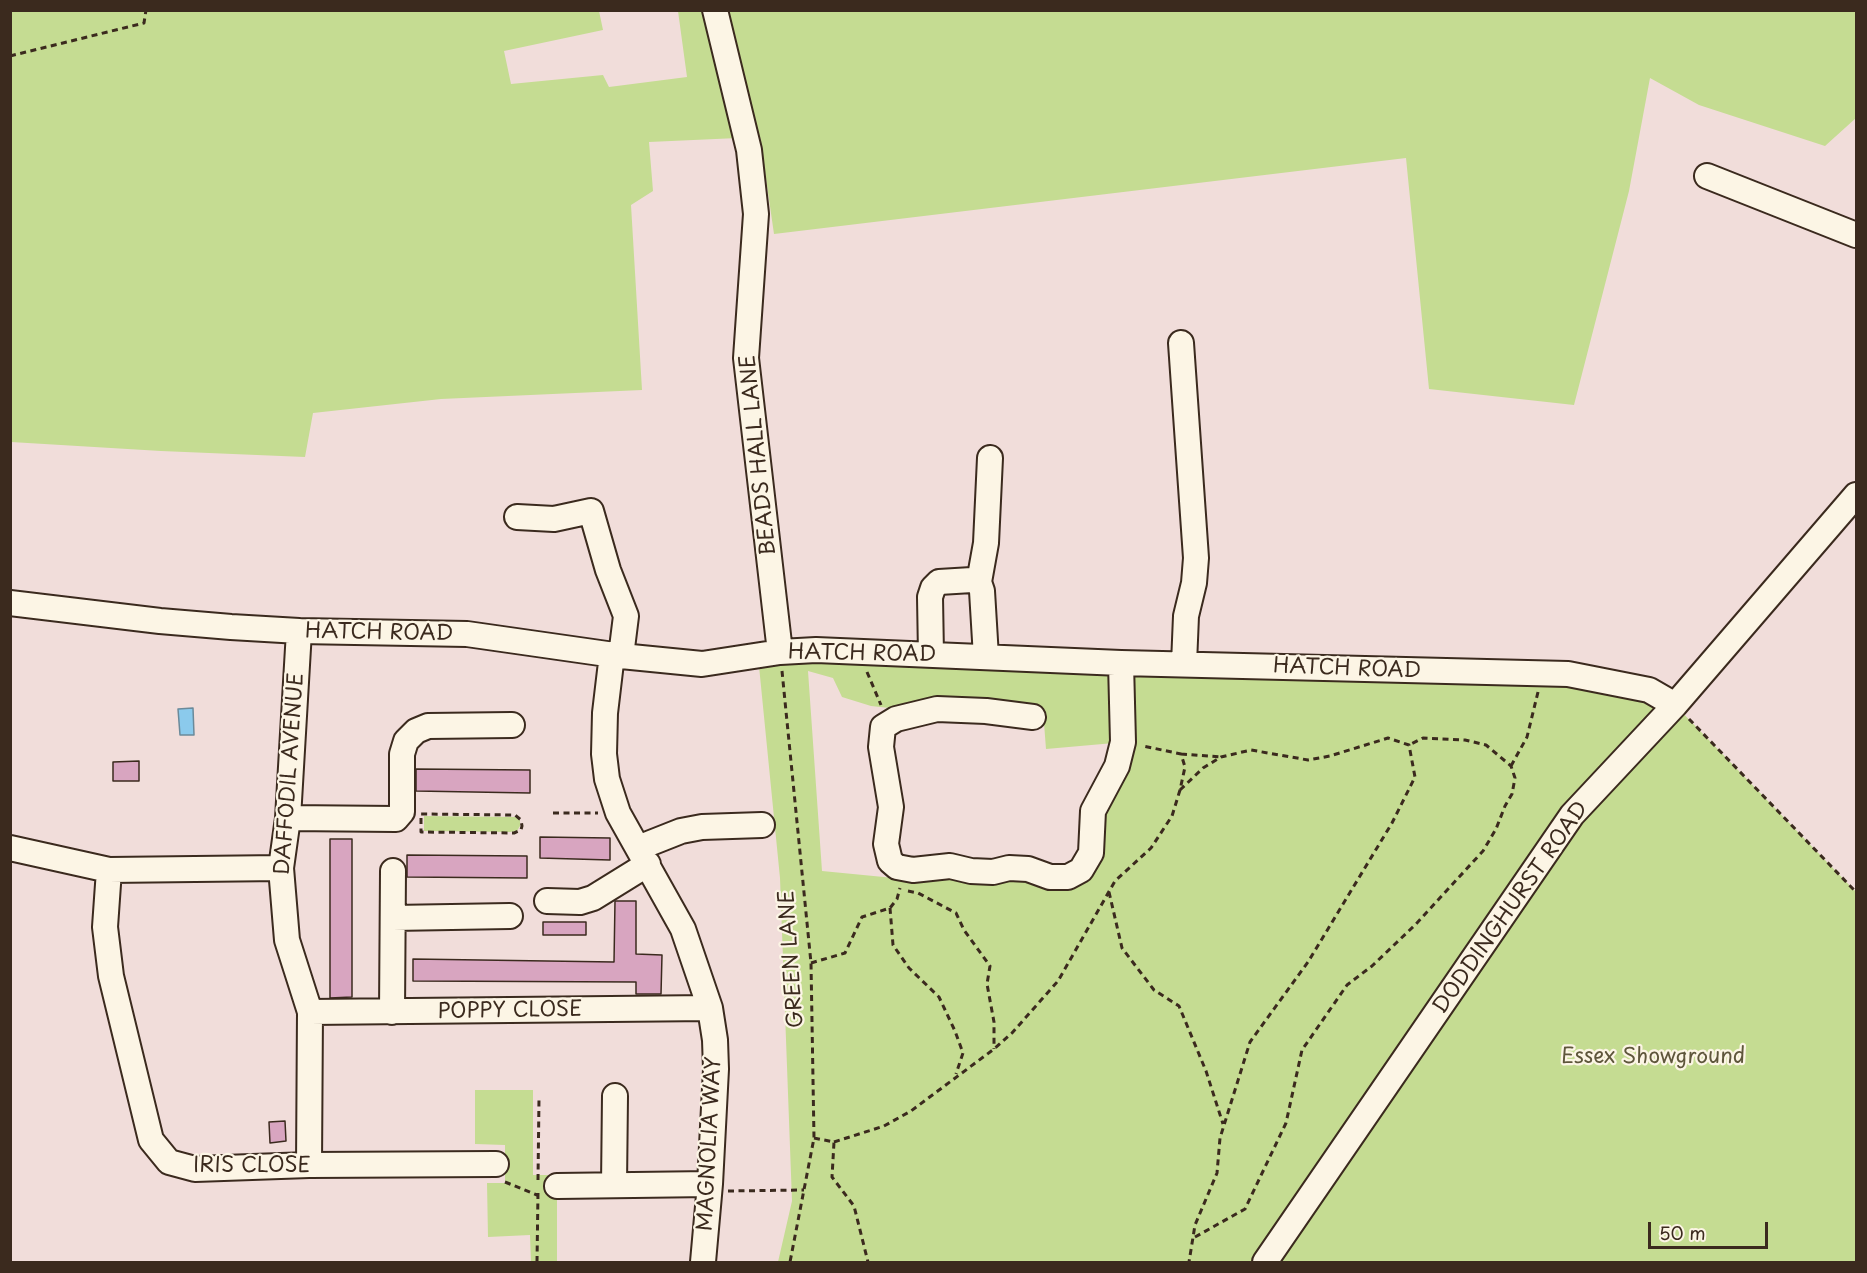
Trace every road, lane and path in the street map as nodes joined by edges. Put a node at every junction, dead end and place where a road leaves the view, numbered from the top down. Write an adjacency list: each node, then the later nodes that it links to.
1 (146, 10): 3 (path)
2 (715, 10): 13 (street, BEADS HALL LANE)
3 (10, 56)
4 (1707, 176): 5 (street)
5 (1857, 235)
6 (1180, 344): 18 (street)
7 (990, 458): 10 (street)
8 (1857, 495): 21 (street, DODDINGHURST ROAD)
9 (517, 517): 14 (street, MAGNOLIA WAY)
10 (979, 582): 15 (street); 16 (street)
11 (10, 603): 12 (street, HATCH ROAD)
12 (299, 631): 14 (street, HATCH ROAD); 34 (street, DAFFODIL AVENUE)
13 (780, 652): 14 (street, HATCH ROAD); 15 (street, HATCH ROAD); 48 (path, GREEN LANE)
14 (617, 655): 33 (street, MAGNOLIA WAY)
15 (930, 655): 16 (street, HATCH ROAD)
16 (986, 657): 17 (street, HATCH ROAD)
17 (1121, 663): 18 (street, HATCH ROAD); 25 (street)
18 (1184, 664): 20 (street, HATCH ROAD)
19 (867, 672): 23 (path)
20 (1542, 674): 21 (street, HATCH ROAD); 29 (path)
21 (1676, 705): 43 (path); 71 (street, DODDINGHURST ROAD)
22 (1033, 717): 23 (street)
23 (888, 723): 41 (street)
24 (512, 725): 31 (street)
25 (1123, 742): 27 (path); 41 (street)
26 (1409, 745): 28 (path); 29 (path); 56 (path)
27 (1181, 754): 28 (path); 30 (path)
28 (1221, 757): 30 (path)
29 (1511, 765): 65 (path)
30 (1180, 790): 42 (path)
31 (411, 813): 31 (path); 34 (street)
32 (553, 813): 33 (path)
33 (618, 813): 37 (street, MAGNOLIA WAY)
34 (288, 818): 38 (street, DAFFODIL AVENUE)
35 (762, 825): 37 (street)
36 (10, 848): 39 (street)
37 (643, 856): 44 (street); 49 (street, MAGNOLIA WAY)
38 (281, 868): 39 (street); 50 (street, DAFFODIL AVENUE)
39 (109, 870): 60 (street, IRIS CLOSE)
40 (393, 870): 47 (street)
41 (902, 879): 45 (path); 52 (path)
42 (1109, 892): 52 (path); 56 (path)
43 (1857, 892)
44 (547, 901)
45 (890, 908): 48 (path); 53 (path)
46 (510, 916): 47 (street)
47 (393, 918): 51 (street)
48 (811, 963): 57 (path, GREEN LANE)
49 (710, 1008): 51 (street, POPPY CLOSE); 62 (street, MAGNOLIA WAY)
50 (310, 1012): 51 (street, POPPY CLOSE); 60 (street, DAFFODIL AVENUE)
51 (392, 1012)
52 (993, 1049): 53 (path)
53 (956, 1076): 58 (path)
54 (615, 1096): 61 (street)
55 (539, 1098): 64 (path)
56 (1224, 1125): 65 (path)
57 (814, 1138): 58 (path); 63 (path, GREEN LANE)
58 (834, 1142): 69 (path)
59 (496, 1164): 60 (street, IRIS CLOSE); 64 (path)
60 (309, 1165)
61 (614, 1185): 62 (street); 64 (street)
62 (710, 1188): 63 (path); 67 (street, MAGNOLIA WAY)
63 (804, 1190): 68 (path, GREEN LANE)
64 (548, 1191): 66 (path)
65 (1194, 1237): 70 (path)
66 (537, 1263)
67 (703, 1263)
68 (790, 1263)
69 (868, 1263)
70 (1189, 1263)
71 (1265, 1263)

